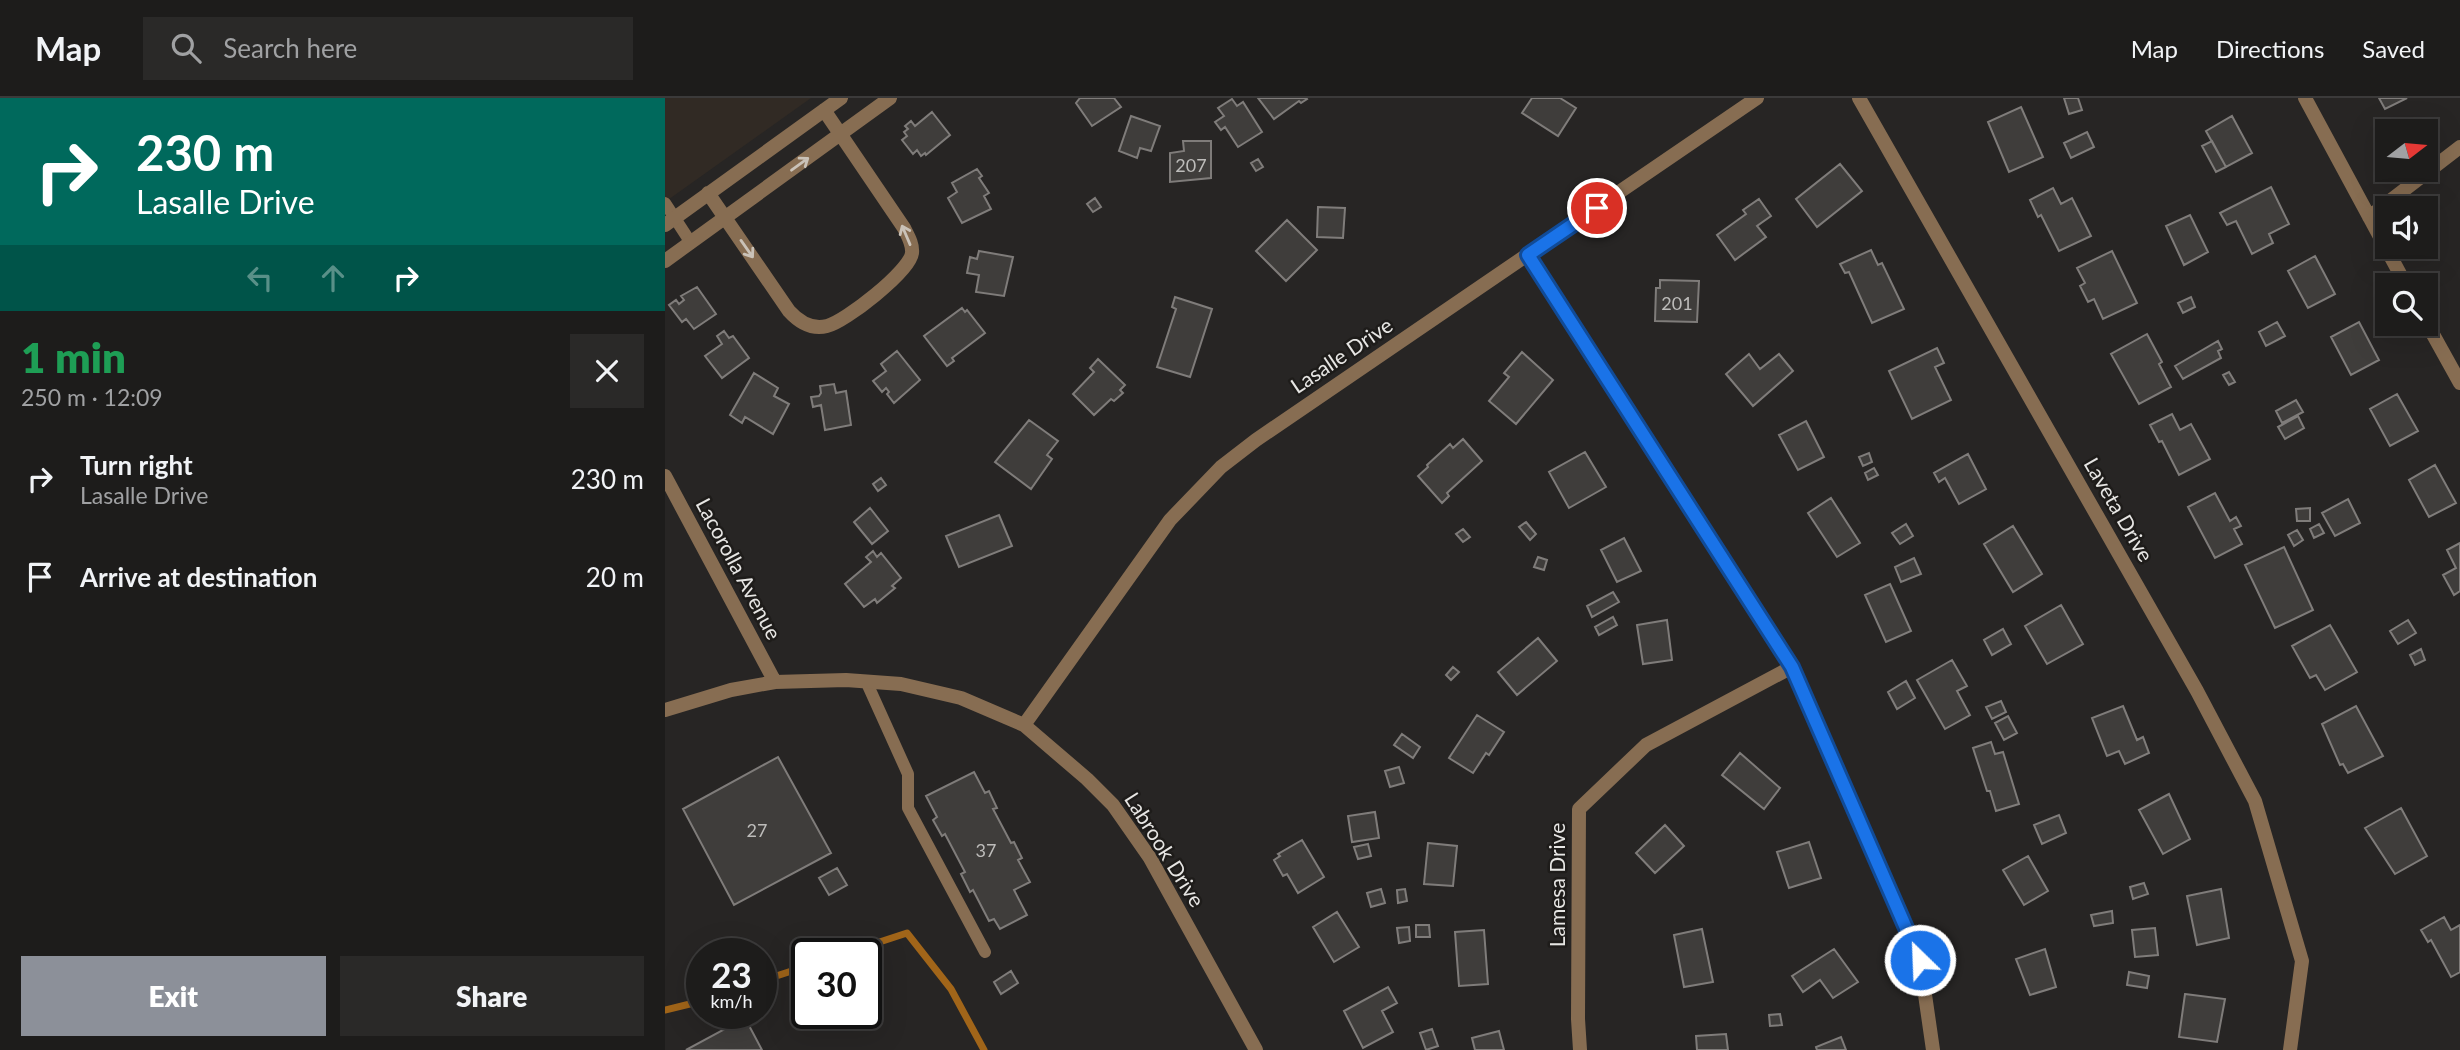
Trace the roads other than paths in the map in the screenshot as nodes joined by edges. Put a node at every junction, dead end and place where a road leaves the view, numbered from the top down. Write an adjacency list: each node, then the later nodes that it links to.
1 (841, 98): 6 (street)
2 (890, 98): 7 (street)
3 (1757, 98): 15 (street, Lasalle Drive)
4 (1859, 98): 30 (street, Laveta Drive)
5 (2305, 98): 11 (street)
6 (824, 110): 7 (street); 9 (street)
7 (839, 135): 12 (street, one-way to 7); 12 (street, one-way to 7)
8 (2460, 147): 11 (street)
9 (708, 193): 12 (street); 13 (street)
10 (665, 203): 13 (lane)
11 (2369, 217): 17 (street)
12 (725, 218): 14 (street)
13 (670, 221): 14 (lane)
14 (691, 243): 16 (street)
15 (1528, 255): 21 (street); 25 (street, Lasalle Drive)
16 (665, 261)
17 (2399, 273)
18 (2434, 336): 19 (street)
19 (2460, 383)
20 (665, 476): 23 (street, Lacorolla Avenue)
21 (1792, 667): 28 (street, Lamesa Drive); 29 (street)
22 (866, 681): 23 (street, Labrook Drive); 25 (street, Labrook Drive); 26 (lane)
23 (775, 682): 24 (street, Labrook Drive)
24 (665, 710)
25 (1024, 725): 27 (street, Labrook Drive)
26 (985, 952)
27 (1256, 1050)
28 (1580, 1050)
29 (1933, 1050)
30 (2290, 1050)

